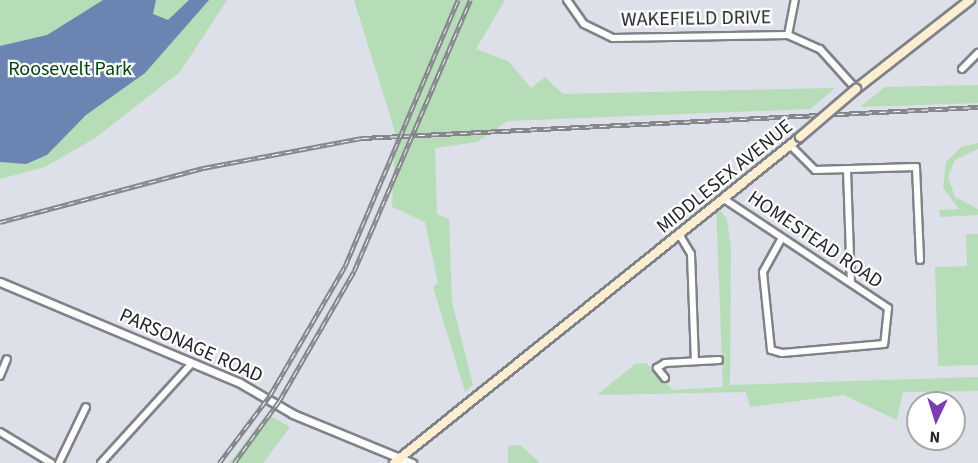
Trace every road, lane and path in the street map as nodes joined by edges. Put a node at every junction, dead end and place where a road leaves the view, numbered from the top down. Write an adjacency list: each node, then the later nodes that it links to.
1 (567, 0): 4 (street, WAKEFIELD DRIVE)
2 (795, 0): 4 (street)
3 (970, 0): 7 (main road, MIDDLESEX AVENUE)
4 (788, 35): 7 (street, WAKEFIELD DRIVE)
5 (978, 53): 6 (street)
6 (962, 69)
7 (856, 89): 8 (main road, MIDDLESEX AVENUE, bridge)
8 (790, 145): 9 (street); 10 (main road, MIDDLESEX AVENUE)
9 (847, 170): 13 (street); 15 (street)
10 (724, 199): 11 (main road, MIDDLESEX AVENUE); 12 (street, HOMESTEAD ROAD)
11 (677, 236): 18 (street); 24 (main road, MIDDLESEX AVENUE)
12 (782, 238): 15 (street, HOMESTEAD ROAD); 15 (street, HOMESTEAD ROAD)
13 (920, 260)
14 (0, 282): 19 (street, PARSONAGE ROAD)
15 (851, 283)
16 (7, 359): 20 (street)
17 (719, 360): 18 (street)
18 (695, 361): 21 (street)
19 (192, 363): 24 (street, PARSONAGE ROAD); 27 (street)
20 (0, 376)
21 (665, 378)
22 (86, 406): 26 (street)
23 (0, 432): 25 (street)
24 (397, 460): 28 (street, PARSONAGE ROAD)
25 (51, 463)
26 (60, 463)
27 (101, 463)
28 (412, 463)

